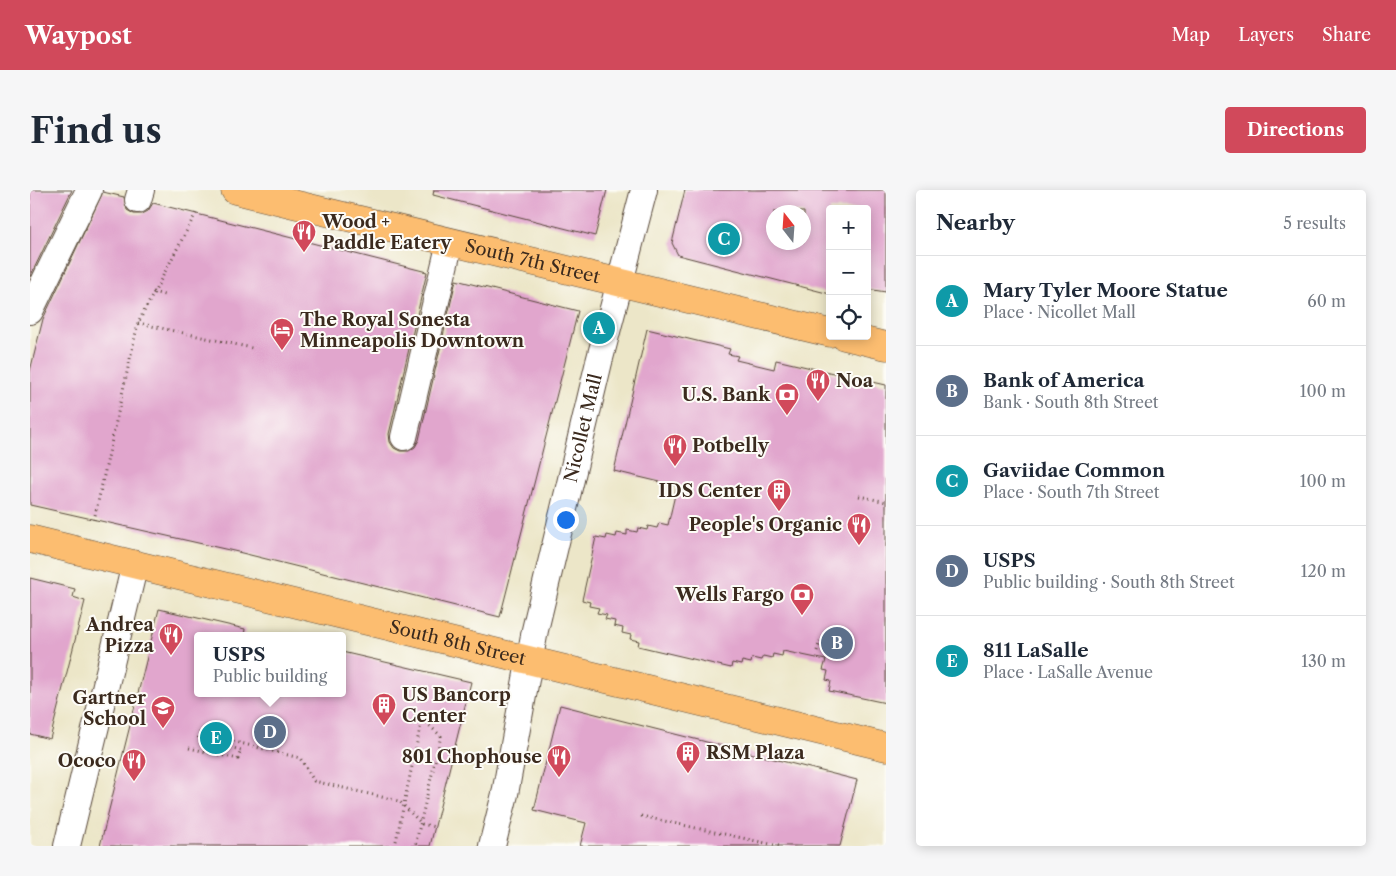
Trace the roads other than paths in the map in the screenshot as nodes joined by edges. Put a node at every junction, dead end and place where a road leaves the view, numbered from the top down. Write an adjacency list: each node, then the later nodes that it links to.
1 (89, 190): 6 (street)
2 (235, 190): 4 (main road, South 7th Street)
3 (644, 190): 5 (street, Nicollet Mall)
4 (450, 242): 5 (main road, South 7th Street); 10 (street)
5 (620, 284): 7 (main road, South 7th Street); 13 (street, Nicollet Mall)
6 (30, 311)
7 (826, 332)
8 (861, 340): 9 (main road)
9 (886, 346)
10 (404, 437)
11 (30, 539): 12 (main road, South 8th Street)
12 (136, 564): 13 (main road, South 8th Street); 15 (street)
13 (530, 660): 14 (main road, South 8th Street); 16 (street, Nicollet Mall)
14 (886, 748)
15 (66, 846)
16 (492, 846)

